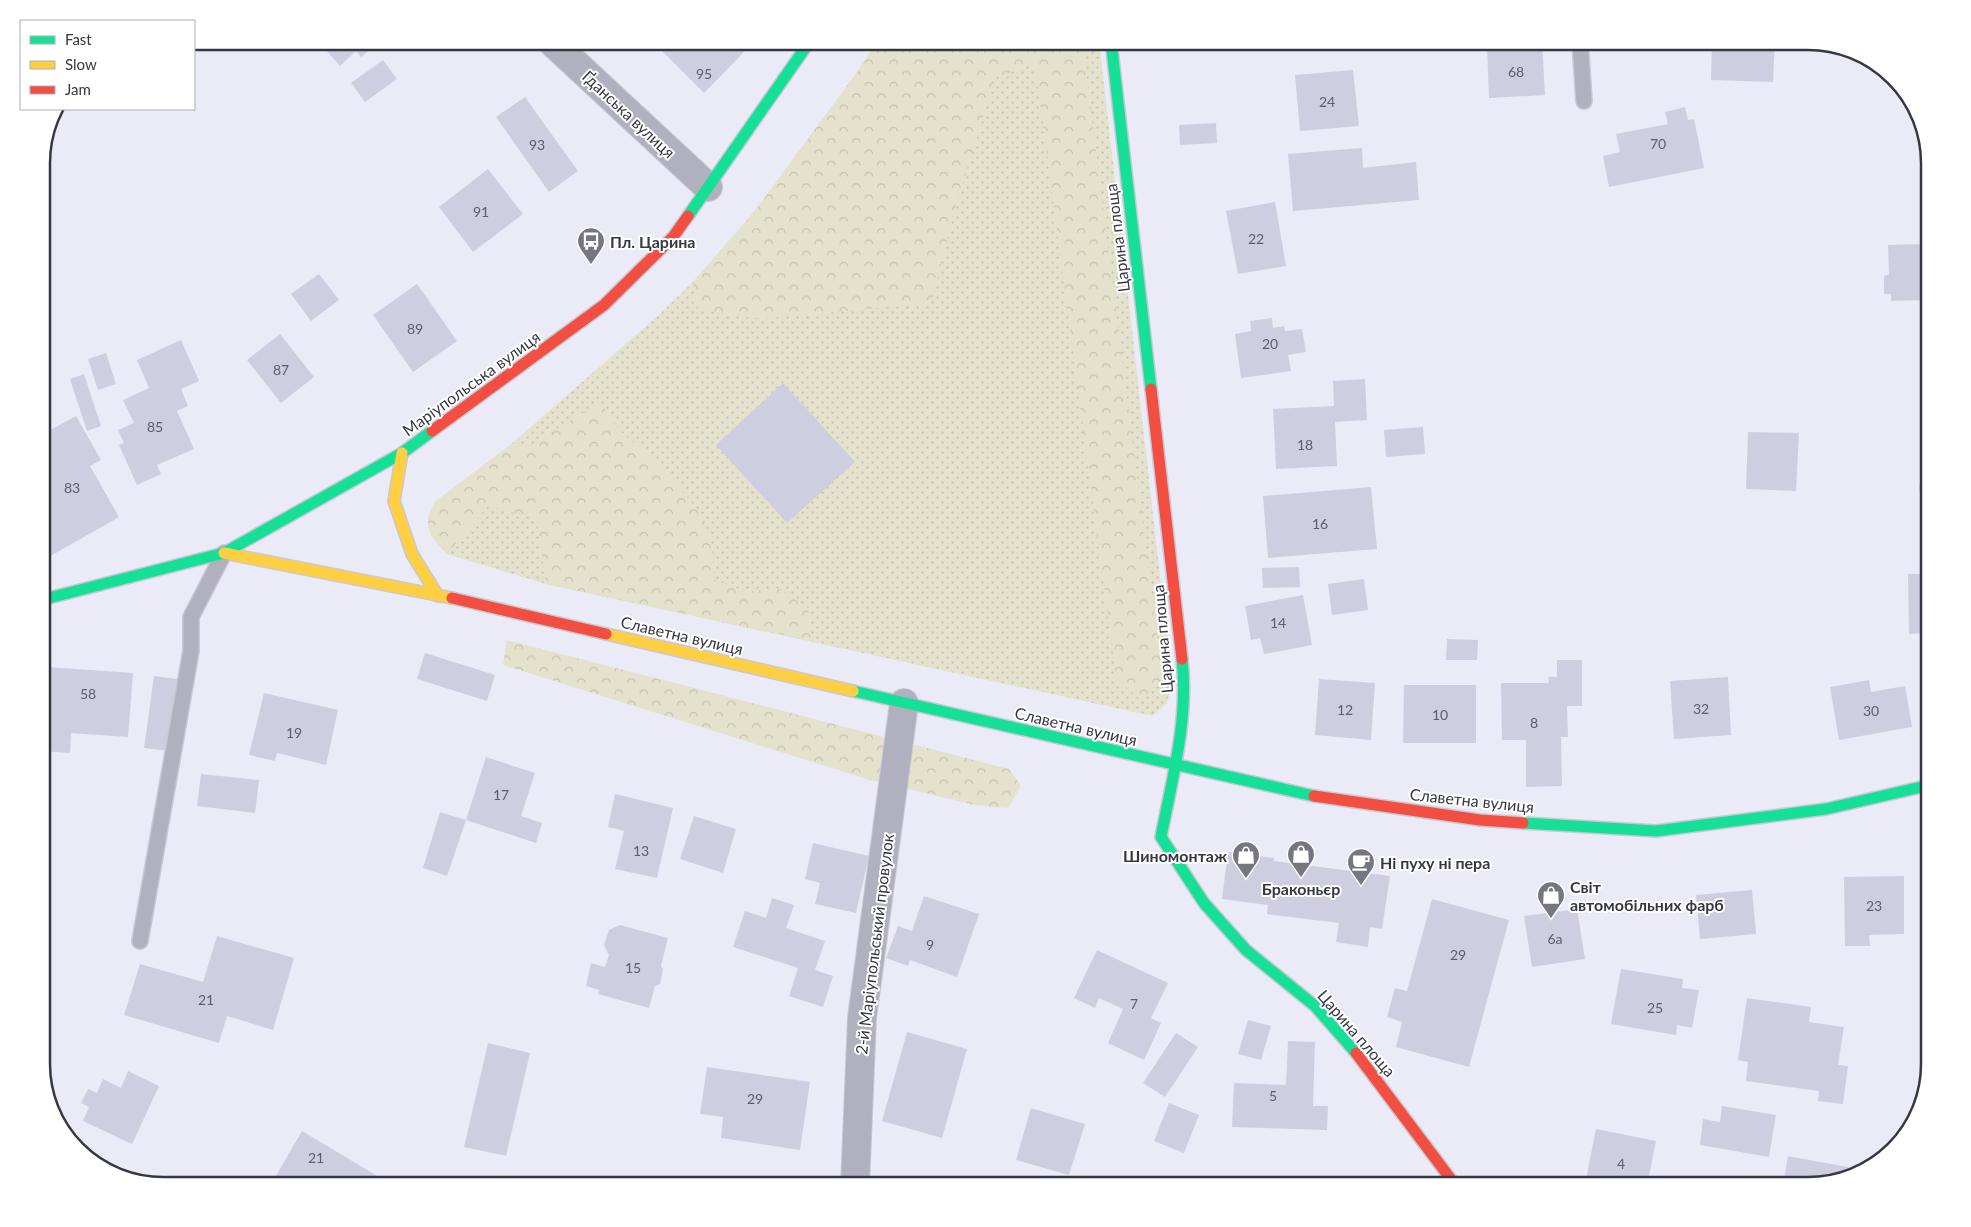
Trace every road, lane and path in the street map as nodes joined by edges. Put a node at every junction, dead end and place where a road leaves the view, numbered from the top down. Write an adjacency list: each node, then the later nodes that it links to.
1 (560, 50): 6 (street, Ґданська вулиця)
2 (804, 50): 6 (street, Маріупольська вулиця)
3 (1112, 50): 12 (street, Царина площа)
4 (1581, 50): 5 (lane)
5 (1584, 100)
6 (708, 187): 7 (street, Маріупольська вулиця)
7 (402, 453): 8 (street, Маріупольська вулиця); 9 (street)
8 (224, 553): 9 (street, Славетна вулиця); 10 (street, Маріупольська вулиця); 14 (lane)
9 (438, 596): 11 (street, Славетна вулиця)
10 (50, 598)
11 (904, 703): 12 (street, Славетна вулиця); 15 (street, 2-й Маріупольський провулок)
12 (1174, 765): 13 (street, Славетна вулиця); 16 (street, Царина площа)
13 (1921, 786)
14 (140, 941)
15 (855, 1177)
16 (1449, 1177)

